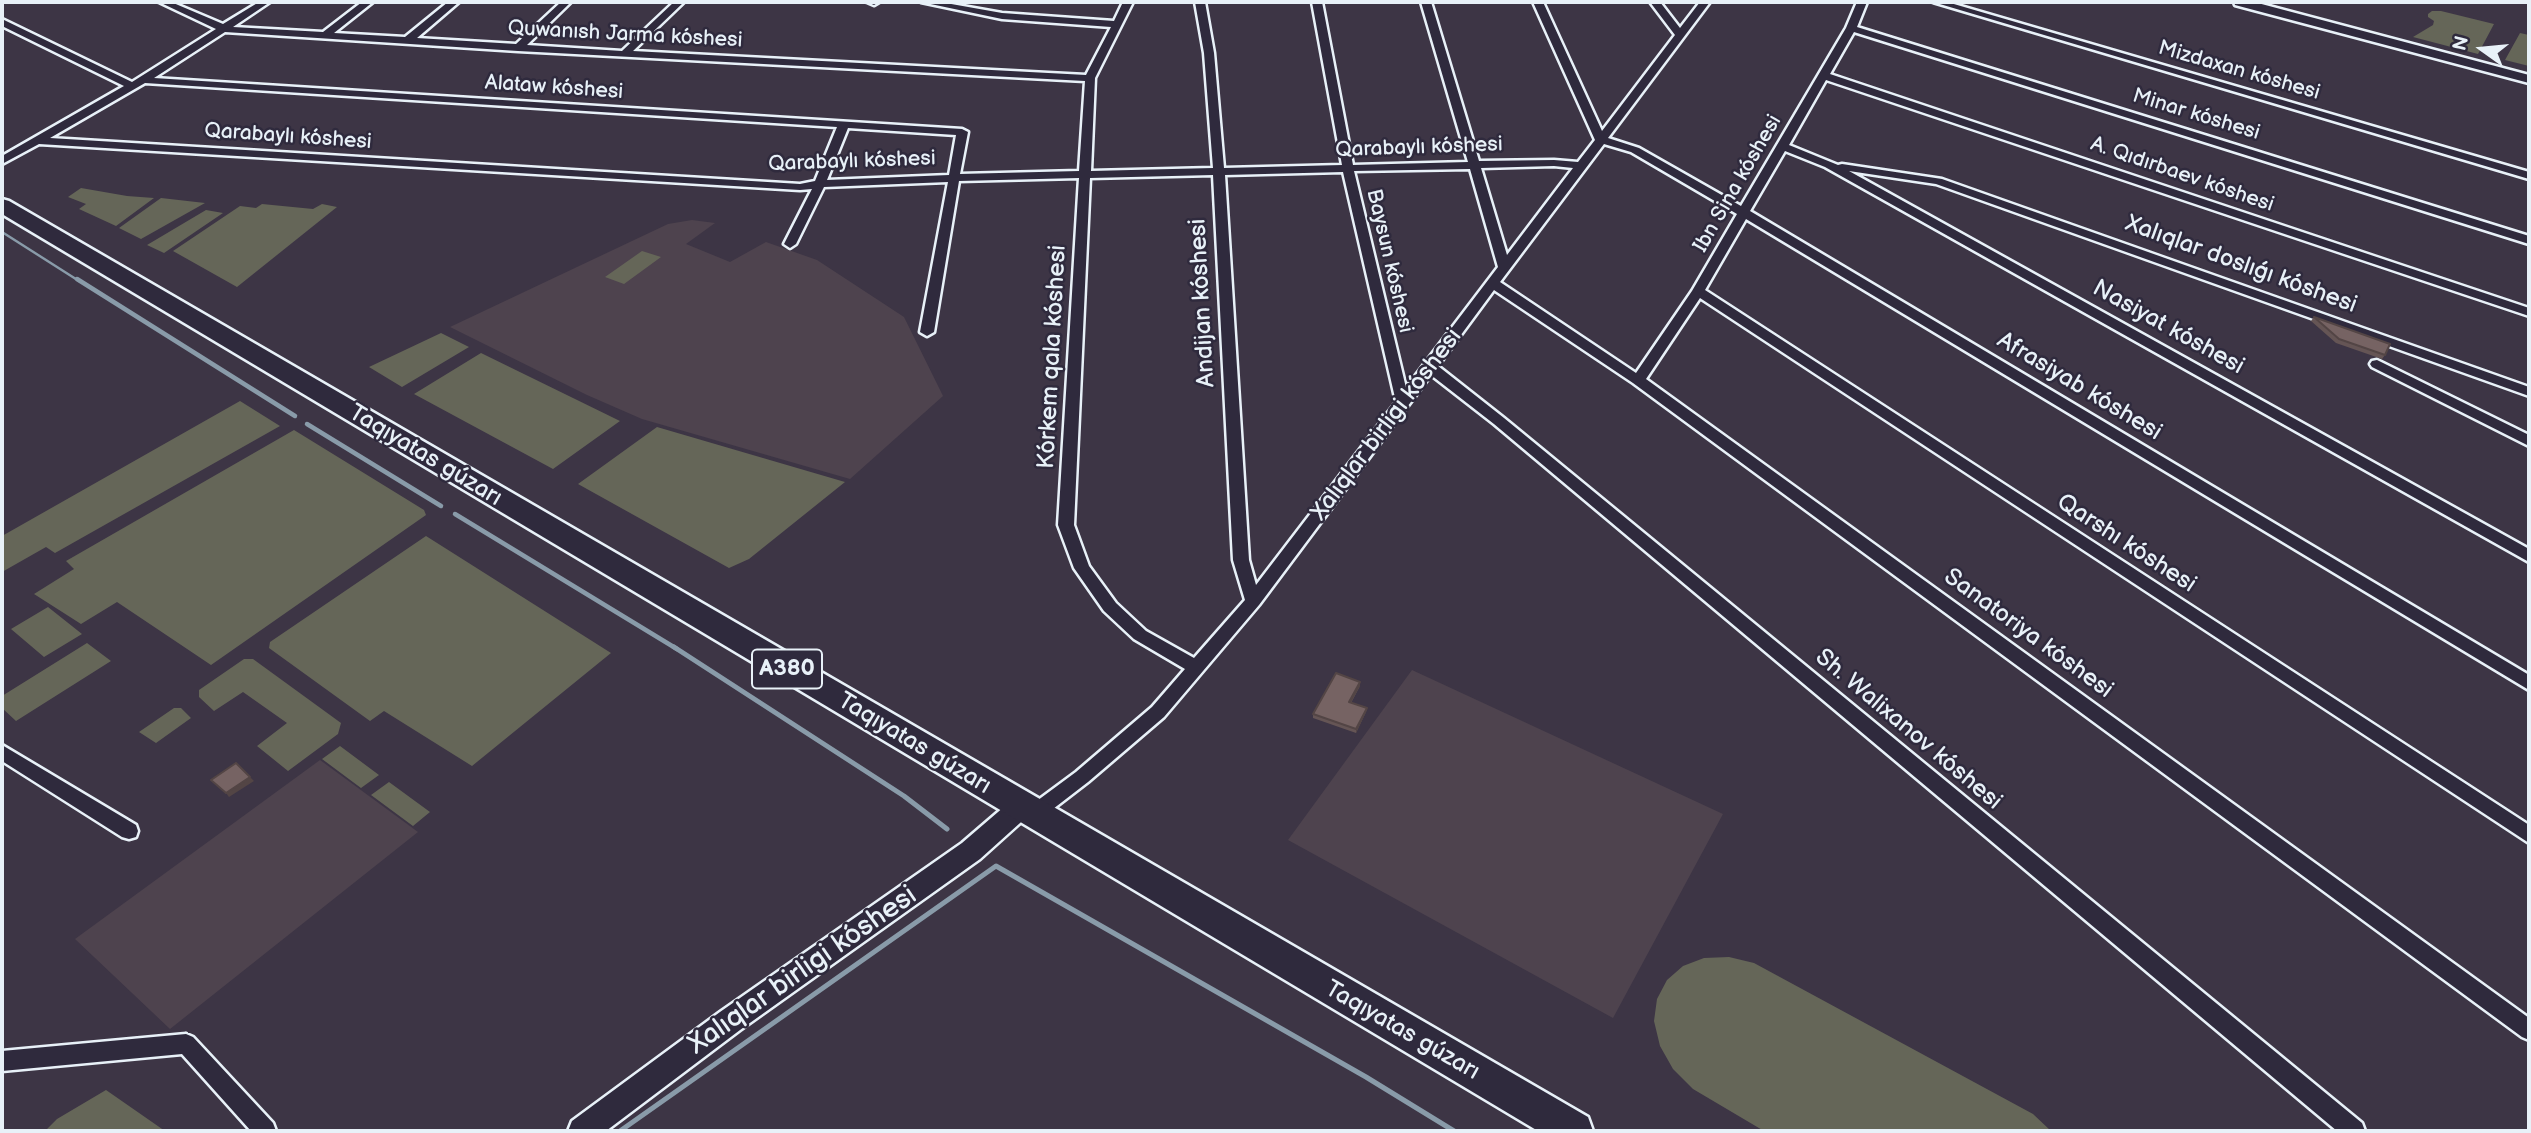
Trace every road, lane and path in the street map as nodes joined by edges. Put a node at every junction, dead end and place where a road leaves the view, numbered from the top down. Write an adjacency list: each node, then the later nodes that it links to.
1 (164, 2): 21 (street, Quwanısh Jarma kóshesi)
2 (265, 2): 21 (street)
3 (368, 2): 23 (street)
4 (454, 2): 24 (street)
5 (566, 2): 25 (street)
6 (678, 2): 26 (street)
7 (926, 2): 19 (street)
8 (1128, 2): 19 (street, Kórkem qala kóshesi)
9 (1200, 2): 41 (street, Andijan kóshesi)
10 (1317, 2): 40 (street, Baysun kóshesi)
11 (1426, 2): 37 (street)
12 (1538, 2): 33 (street)
13 (1655, 2): 22 (street)
14 (1705, 2): 22 (street, Xalıqlar birligi kóshesi)
15 (1862, 2): 20 (street, Ibn Sina kóshesi)
16 (1938, 2): 43 (street, Mizdaxan kóshesi)
17 (2240, 2): 29 (street)
18 (2, 22): 31 (street)
19 (1116, 23): 28 (street, Kórkem qala kóshesi)
20 (1851, 27): 27 (street, Ibn Sina kóshesi); 48 (street, Minar kóshesi)
21 (225, 29): 23 (street, Quwanısh Jarma kóshesi); 30 (street)
22 (1680, 35): 33 (street, Xalıqlar birligi kóshesi)
23 (324, 36): 24 (street, Quwanısh Jarma kóshesi)
24 (407, 41): 25 (street, Quwanısh Jarma kóshesi)
25 (518, 48): 26 (street, Quwanısh Jarma kóshesi)
26 (624, 54): 28 (street, Quwanısh Jarma kóshesi)
27 (1823, 75): 35 (street, Ibn Sina kóshesi); 53 (street, A. Qıdırbaev kóshesi)
28 (1090, 78): 42 (street, Kórkem qala kóshesi)
29 (2529, 79)
30 (143, 80): 31 (street); 32 (street, Alataw kóshesi)
31 (132, 86): 34 (street)
32 (843, 127): 44 (street, Alataw kóshesi); 45 (street)
33 (1601, 140): 39 (street, Xalıqlar birligi kóshesi); 47 (street, Afrasiyab kóshesi)
34 (40, 141): 36 (street); 45 (street, Qarabaylı kóshesi)
35 (1782, 146): 38 (street, Nasiyat kóshesi); 47 (street, Ibn Sina kóshesi)
36 (2, 161)
37 (1476, 165): 39 (street, Qarabaylı kóshesi); 40 (street, Qarabaylı kóshesi); 50 (street)
38 (1829, 165): 58 (street, Xalıqlar doslıǵı kóshesi); 61 (street, Nasiyat kóshesi)
39 (1582, 166): 50 (street, Xalıqlar birligi kóshesi)
40 (1348, 169): 41 (street, Qarabaylı kóshesi); 59 (street, Baysun kóshesi)
41 (1219, 173): 42 (street, Qarabaylı kóshesi); 62 (street, Andijan kóshesi)
42 (1087, 175): 44 (street, Qarabaylı kóshesi); 63 (street, Kórkem qala kóshesi)
43 (2529, 176)
44 (955, 178): 45 (street, Qarabaylı kóshesi); 54 (street)
45 (819, 186): 49 (street)
46 (2, 205): 66 (highway, Taqıyatas gúzarı / A380)
47 (1743, 212): 52 (street, Ibn Sina kóshesi); 64 (street, Afrasiyab kóshesi)
48 (2529, 240)
49 (790, 244)
50 (1505, 269): 51 (street, Xalıqlar birligi kóshesi)
51 (1494, 284): 56 (street, Xalıqlar birligi kóshesi); 57 (street, Sanatoriya kóshesi)
52 (1698, 291): 57 (street, Ibn Sina kóshesi); 68 (street, Qarshı kóshesi)
53 (2529, 312)
54 (927, 332)
55 (2377, 364): 60 (street)
56 (1430, 368): 59 (street, Xalıqlar birligi kóshesi); 74 (street, Sh. Walixanov kóshesi)
57 (1638, 380): 69 (street, Sanatoriya kóshesi)
58 (2529, 392)
59 (1403, 404): 62 (street, Xalıqlar birligi kóshesi)
60 (2529, 441)
61 (2529, 556)
62 (1253, 601): 63 (street, Xalıqlar birligi kóshesi)
63 (1196, 667): 66 (street, Xalıqlar birligi kóshesi)
64 (2529, 682)
65 (2, 752): 67 (street)
66 (1027, 811): 72 (street, Xalıqlar birligi kóshesi); 73 (highway, Taqıyatas gúzarı / A380)
67 (129, 831)
68 (2529, 835)
69 (2529, 1030)
70 (2, 1061): 71 (street)
71 (265, 1131)
72 (582, 1131)
73 (1574, 1131)
74 (2354, 1131)

